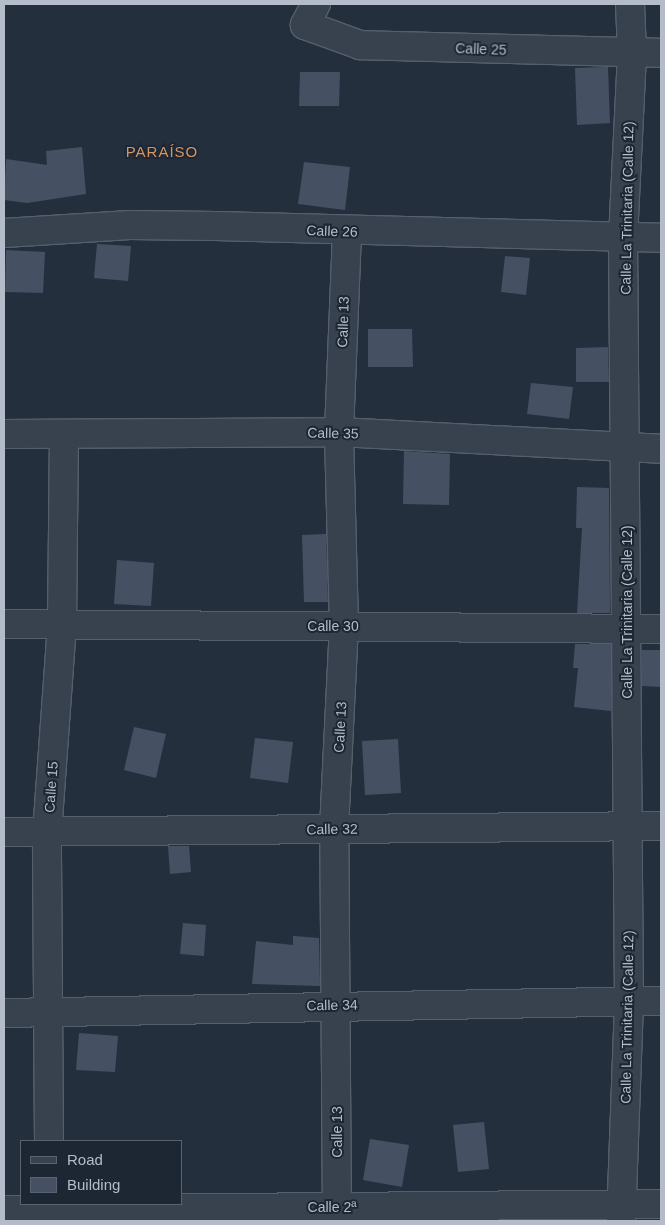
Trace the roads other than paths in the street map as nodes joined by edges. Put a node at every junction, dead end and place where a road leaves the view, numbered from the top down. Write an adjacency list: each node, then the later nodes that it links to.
1 (630, 4): 3 (street, Calle La Trinitaria (Calle 12))
2 (310, 14): 3 (street, Calle 25)
3 (632, 53): 4 (street, Calle 25); 7 (street, Calle La Trinitaria (Calle 12))
4 (661, 53)
5 (4, 233): 6 (street, Calle 26)
6 (347, 233): 7 (street, Calle 26); 9 (street, Calle 13)
7 (623, 238): 8 (street, Calle 26); 12 (street, Calle La Trinitaria (Calle 12))
8 (661, 238)
9 (339, 432): 11 (street, Calle 35); 12 (street, Calle 35); 16 (street, Calle 13)
10 (4, 434): 11 (street, Calle 35)
11 (64, 434): 15 (street, Calle 15)
12 (628, 449): 13 (street, Calle 35); 17 (street, Calle La Trinitaria (Calle 12))
13 (661, 449)
14 (4, 624): 15 (street, Calle 30)
15 (62, 624): 16 (street, Calle 30); 23 (street, Calle 15)
16 (344, 626): 17 (street, Calle 30); 21 (street, Calle 13)
17 (625, 628): 18 (street, Calle 30); 19 (street, Calle La Trinitaria (Calle 12))
18 (661, 629)
19 (629, 826): 20 (street, Calle 32); 21 (street, Calle 32); 25 (street, Calle La Trinitaria (Calle 12))
20 (661, 826)
21 (334, 829): 23 (street, Calle 32); 26 (street, Calle 13)
22 (4, 832): 23 (street, Calle 32)
23 (48, 834): 27 (street, Calle 15)
24 (661, 1001): 25 (street, Calle 34)
25 (629, 1002): 26 (street, Calle 34); 33 (street, Calle La Trinitaria (Calle 12))
26 (337, 1005): 27 (street, Calle 34); 34 (street, Calle 13)
27 (46, 1010): 28 (street, Calle 34); 29 (street, Calle 15)
28 (4, 1013)
29 (49, 1140)
30 (661, 1204): 33 (street, Calle 2ª)
31 (4, 1210): 32 (street, Calle 2ª)
32 (50, 1211): 34 (street, Calle 2ª)
33 (621, 1213): 34 (street, Calle 2ª)
34 (337, 1214)

